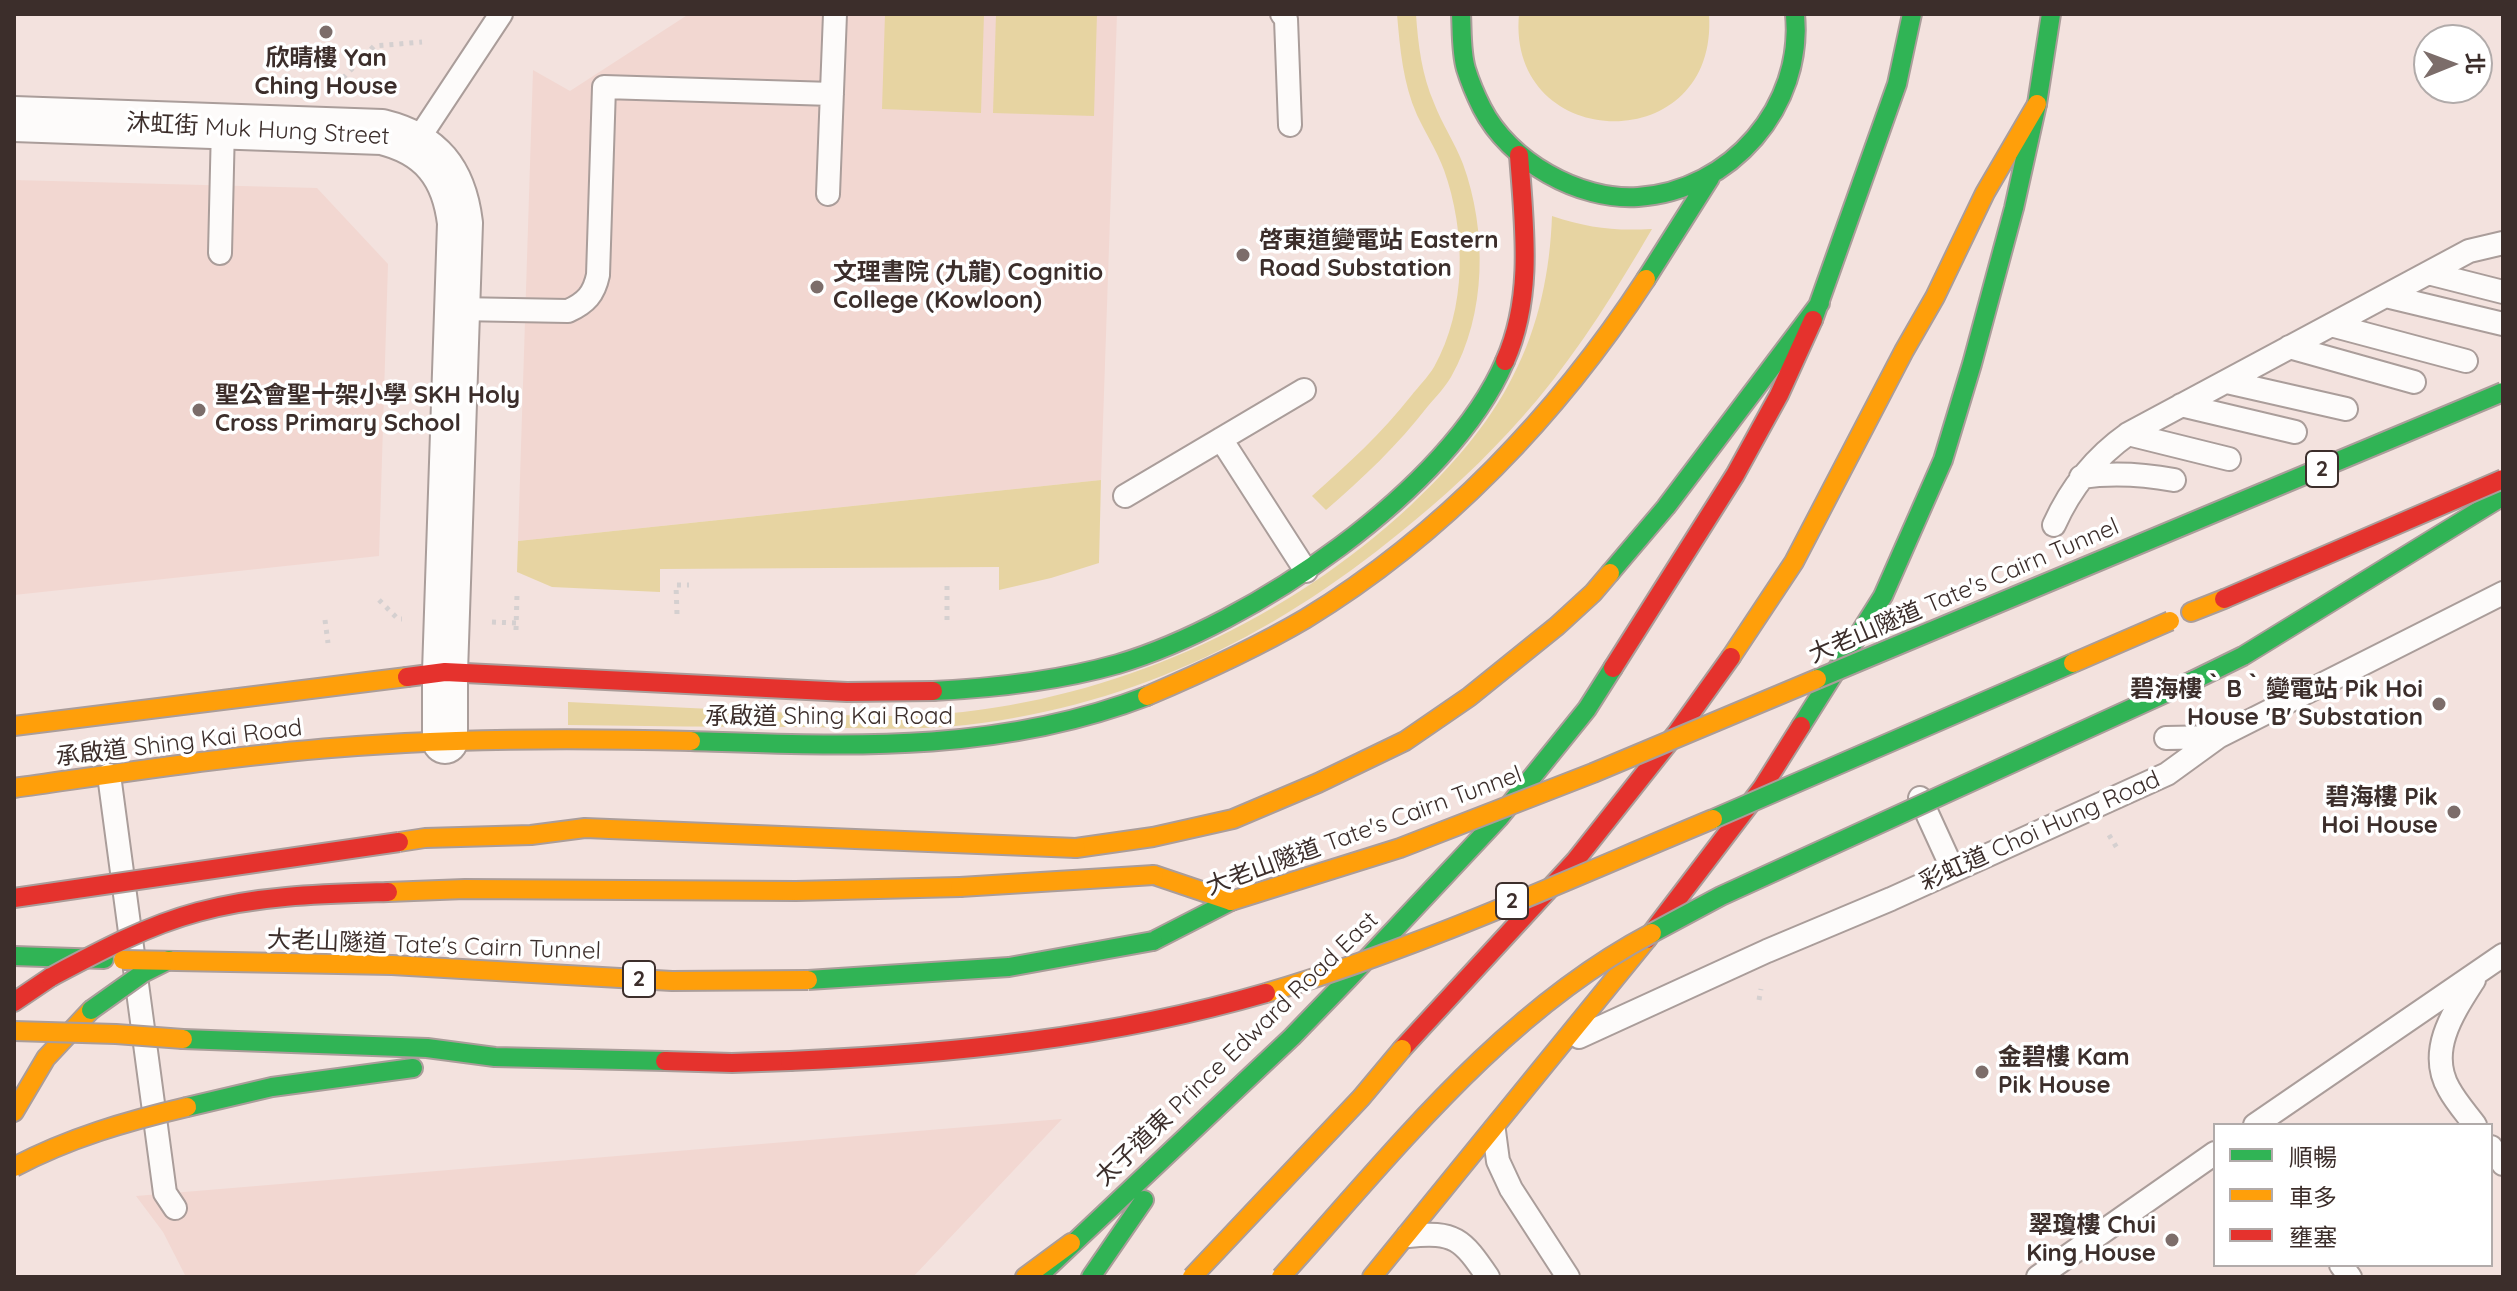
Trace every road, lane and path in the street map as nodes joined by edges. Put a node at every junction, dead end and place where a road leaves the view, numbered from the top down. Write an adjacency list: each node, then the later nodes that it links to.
1 (501, 14): 15 (lane)
2 (835, 14): 10 (lane)
3 (1282, 14): 13 (lane)
4 (1461, 14): 16 (main road)
5 (1795, 14): 17 (main road)
6 (1912, 14): 24 (main road, 太子道東 Prince Edward Road East)
7 (2051, 14): 11 (main road)
8 (422, 42): 9 (path)
9 (343, 78)
10 (832, 94): 18 (lane); 25 (lane)
11 (2037, 104): 75 (main road); 90 (main road, bridge)
12 (14, 119): 14 (street, 沐虹街 Muk Hung Street)
13 (1290, 125)
14 (223, 126): 15 (street, 沐虹街 Muk Hung Street); 20 (lane)
15 (415, 144): 25 (street, 沐虹街 Muk Hung Street)
16 (1519, 155): 17 (main road); 46 (main road, 承啟道 Shing Kai Road)
17 (1710, 178): 58 (main road, 承啟道 Shing Kai Road)
18 (828, 194)
19 (2503, 243): 21 (lane)
20 (220, 253)
21 (2428, 273): 22 (lane); 23 (lane)
22 (2503, 292)
23 (2386, 296): 26 (lane); 27 (lane)
24 (1820, 303): 66 (main road, bridge); 80 (main road, 太子道東 Prince Edward Road East)
25 (458, 309): 54 (street, 沐虹街 Muk Hung Street)
26 (2503, 324)
27 (2331, 325): 28 (lane); 29 (lane)
28 (2289, 347): 30 (lane); 31 (lane)
29 (2466, 361)
30 (2227, 382): 34 (lane); 35 (lane)
31 (2414, 382)
32 (1304, 390): 38 (lane)
33 (2503, 392): 67 (main road, 大老山隧道 Tate's Cairn Tunnel / 2, bridge)
34 (2181, 405): 36 (lane); 37 (lane)
35 (2346, 409)
36 (2295, 432)
37 (2128, 434): 39 (lane); 40 (lane)
38 (1221, 439): 43 (lane); 46 (lane)
39 (2229, 459)
40 (2081, 477): 42 (lane); 45 (lane)
41 (2503, 479): 50 (main road, bridge)
42 (2174, 480)
43 (1125, 496)
44 (2503, 496): 91 (main road, bridge)
45 (2054, 525)
46 (1306, 571): 54 (main road, 承啟道 Shing Kai Road)
47 (947, 584): 52 (path)
48 (689, 585): 51 (path)
49 (2503, 593): 56 (lane, 彩虹道 Choi Hung Road)
50 (2191, 612)
51 (677, 614)
52 (947, 620)
53 (2170, 621): 76 (main road, 2, bridge)
54 (445, 672): 55 (main road, 承啟道 Shing Kai Road); 58 (street, 沐虹街 Muk Hung Street)
55 (14, 726)
56 (2218, 737): 57 (lane); 64 (lane, 彩虹道 Choi Hung Road)
57 (2166, 738)
58 (445, 741): 59 (main road, 承啟道 Shing Kai Road)
59 (109, 775): 60 (main road, 承啟道 Shing Kai Road); 84 (lane)
60 (14, 788)
61 (1919, 796): 64 (lane)
62 (2109, 834): 63 (path)
63 (2117, 848)
64 (1953, 870): 75 (lane, 彩虹道 Choi Hung Road)
65 (388, 892): 67 (main road, bridge); 68 (main road, bridge); 73 (main road, bridge)
66 (14, 898)
67 (1231, 901): 71 (main road, 大老山隧道 Tate's Cairn Tunnel / 2, bridge)
68 (279, 917)
69 (198, 946): 77 (main road, bridge)
70 (2503, 955): 72 (lane)
71 (14, 956)
72 (2479, 971): 78 (lane); 79 (lane)
73 (14, 1002)
74 (14, 1031): 76 (main road, 2, bridge)
75 (1564, 1043): 81 (main road)
76 (495, 1057): 83 (main road, bridge)
77 (14, 1112)
78 (2258, 1123)
79 (2474, 1123)
80 (1197, 1124): 86 (main road, 太子道東 Prince Edward Road East); 89 (main road)
81 (1494, 1131): 85 (main road); 94 (lane)
82 (2213, 1154): 95 (lane)
83 (14, 1167)
84 (175, 1208)
85 (1407, 1236): 92 (main road); 93 (lane)
86 (1071, 1243): 87 (main road); 88 (main road, 太子道東 Prince Edward Road East)
87 (1025, 1277)
88 (1038, 1277)
89 (1091, 1277)
90 (1192, 1277)
91 (1281, 1277)
92 (1372, 1277)
93 (1488, 1277)
94 (1568, 1277)
95 (2038, 1277)

